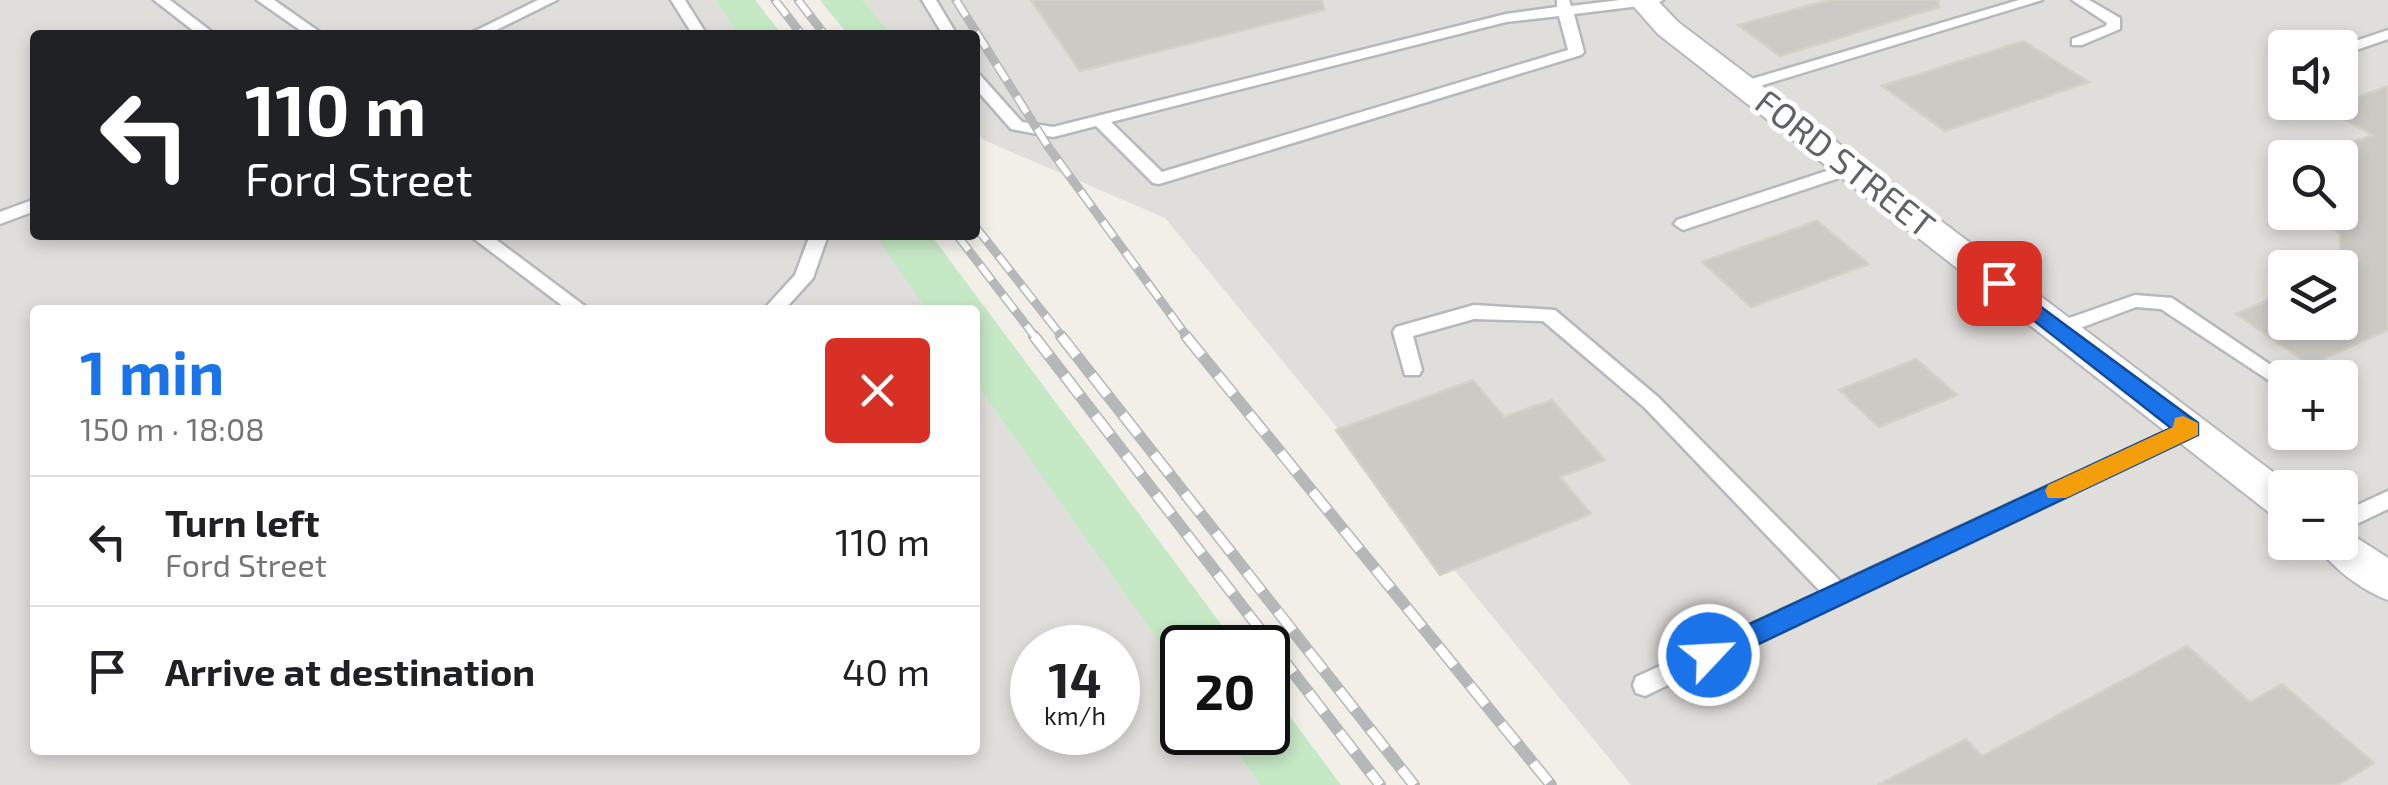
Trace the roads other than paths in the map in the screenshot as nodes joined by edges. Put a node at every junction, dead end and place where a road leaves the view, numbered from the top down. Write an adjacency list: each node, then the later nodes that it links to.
1 (161, 0): 10 (lane)
2 (264, 0): 11 (lane)
3 (550, 0): 12 (lane)
4 (678, 0): 13 (lane)
5 (929, 0): 14 (lane)
6 (2035, 0): 19 (lane)
7 (2079, 0): 16 (lane)
8 (1648, 1): 9 (lane); 19 (street, FORD STREET)
9 (1564, 6): 20 (lane); 20 (lane)
10 (201, 30)
11 (309, 30)
12 (485, 30)
13 (697, 30)
14 (947, 30)
15 (2388, 34): 17 (lane)
16 (2076, 42)
17 (2358, 45)
18 (980, 84): 20 (lane)
19 (1744, 86): 21 (street, FORD STREET)
20 (1099, 120)
21 (1851, 168): 24 (lane); 29 (street, FORD STREET)
22 (30, 207): 23 (lane)
23 (0, 218)
24 (1683, 224)
25 (485, 240): 27 (lane)
26 (818, 240): 28 (lane)
27 (574, 305)
28 (779, 305)
29 (2058, 329): 31 (lane); 32 (street, FORD STREET)
30 (1412, 370): 38 (lane)
31 (2268, 373)
32 (2189, 429): 33 (street, FORD STREET); 38 (lane)
33 (2268, 490)
34 (2388, 499): 35 (lane)
35 (2358, 514)
36 (2358, 559): 37 (street)
37 (2388, 582)
38 (1838, 594): 39 (lane)
39 (1645, 685)

